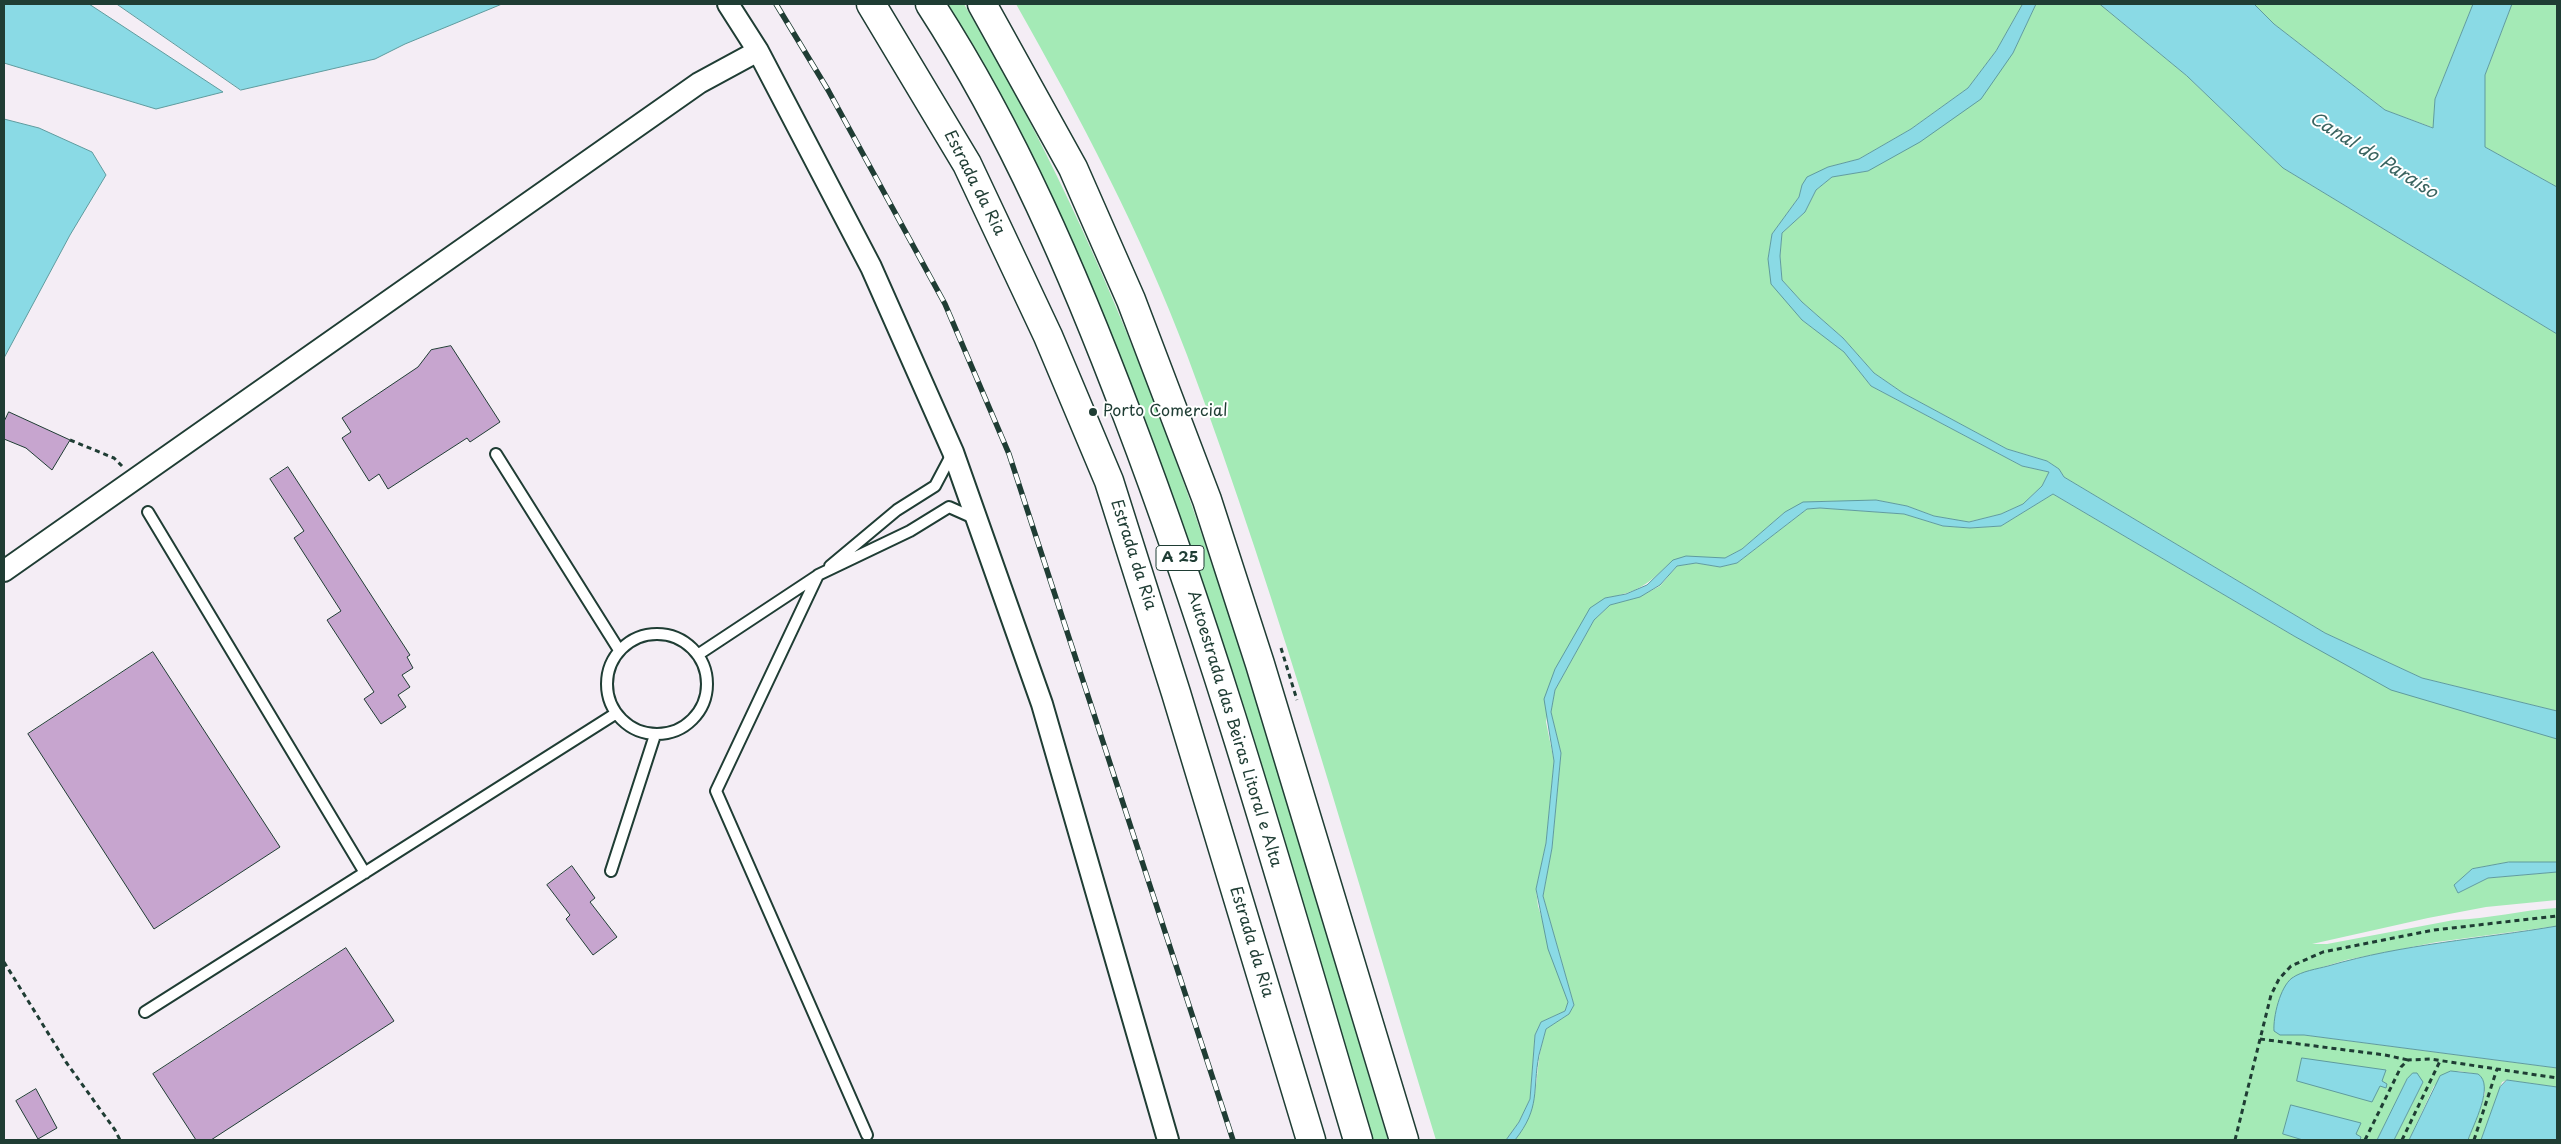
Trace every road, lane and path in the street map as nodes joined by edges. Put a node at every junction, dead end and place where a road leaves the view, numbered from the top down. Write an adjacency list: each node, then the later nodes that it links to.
1 (728, 4): 5 (street)
2 (871, 4): 31 (main road, Estrada da Ria)
3 (930, 4): 32 (main road, Autoestrada das Beiras Litoral e Alta / A 25)
4 (982, 4): 33 (main road, A 25)
5 (758, 50): 7 (street); 9 (street)
6 (70, 440): 9 (path)
7 (953, 452): 11 (street); 13 (lane)
8 (496, 454): 14 (lane)
9 (134, 479): 12 (street)
10 (148, 512): 19 (lane)
11 (978, 520): 13 (lane); 30 (street)
12 (4, 570)
13 (818, 576): 15 (lane); 28 (lane)
14 (619, 650): 15 (lane); 16 (lane)
15 (699, 654): 17 (lane)
16 (615, 714): 17 (lane); 19 (lane)
17 (655, 735): 18 (lane)
18 (610, 871)
19 (364, 873): 22 (lane)
20 (2557, 916): 23 (path)
21 (4, 962): 29 (path)
22 (145, 1012)
23 (2260, 1038): 24 (path); 34 (path)
24 (2408, 1060): 25 (path); 35 (path)
25 (2440, 1061): 26 (path); 36 (path)
26 (2498, 1069): 27 (path); 37 (path)
27 (2557, 1078)
28 (867, 1135)
29 (120, 1140)
30 (1168, 1140)
31 (1311, 1140)
32 (1358, 1140)
33 (1404, 1140)
34 (2235, 1140)
35 (2365, 1140)
36 (2402, 1140)
37 (2474, 1140)

